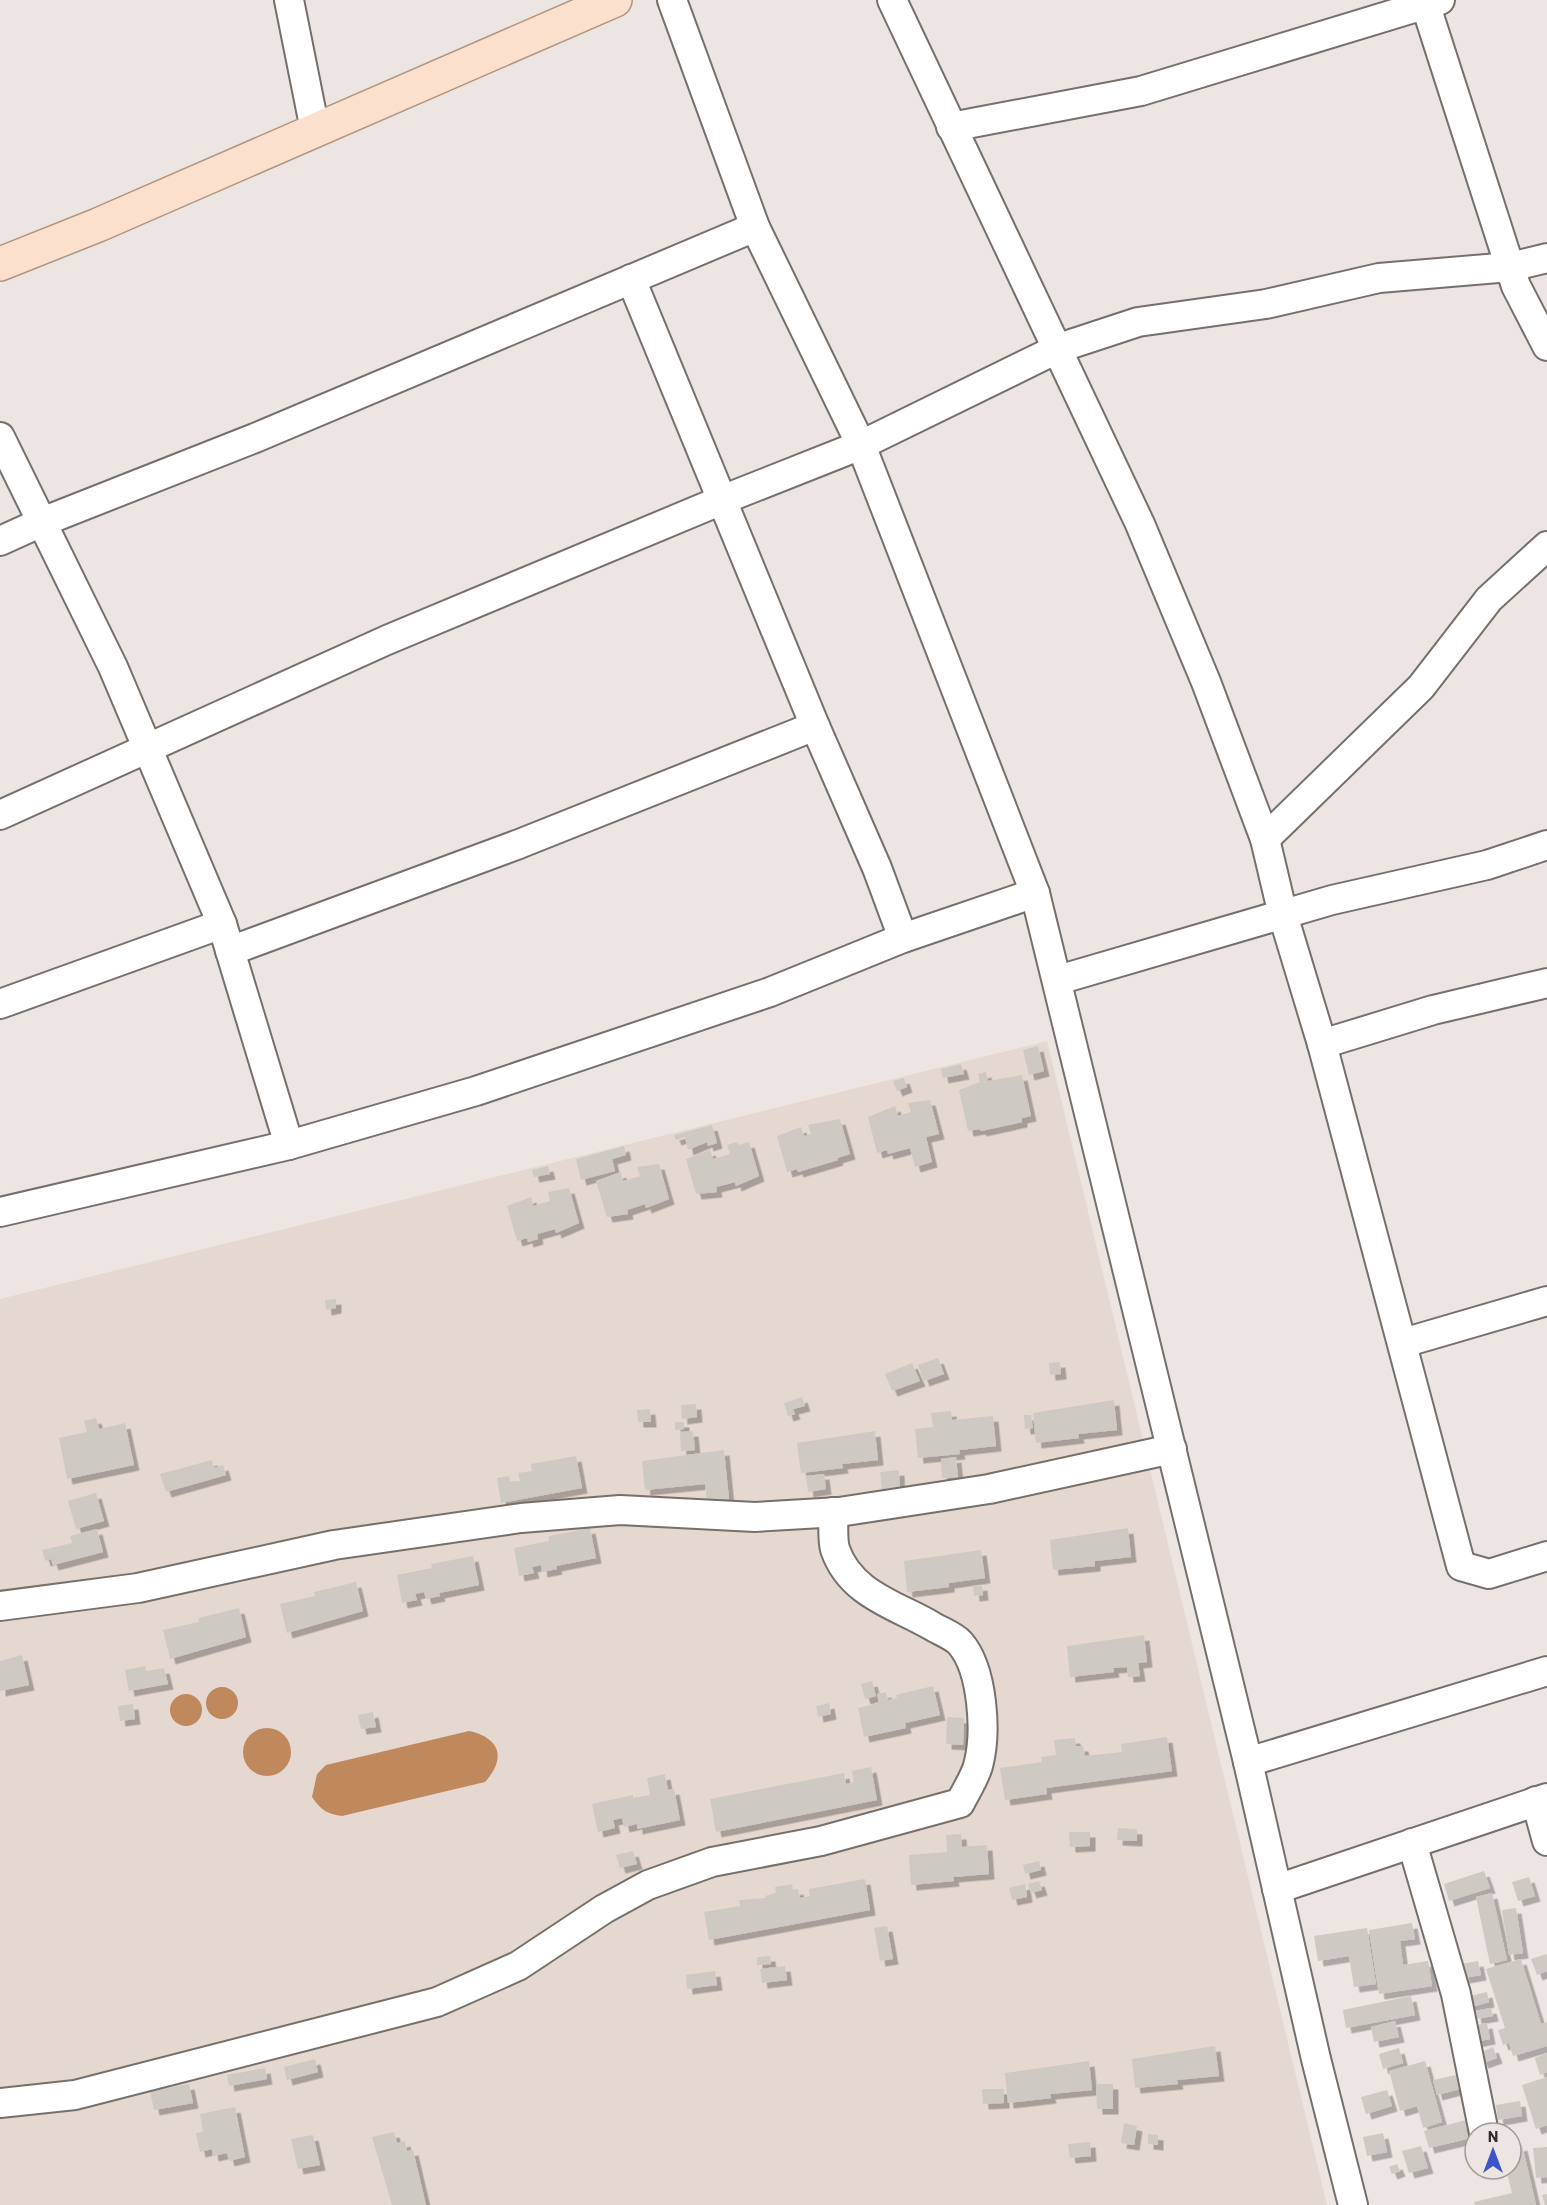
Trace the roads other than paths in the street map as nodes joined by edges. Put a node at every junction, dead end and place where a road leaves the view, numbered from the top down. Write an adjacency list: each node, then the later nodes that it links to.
1 (289, 0): 7 (street)
2 (615, 0): 7 (main road)
3 (672, 0): 8 (street)
4 (892, 0): 6 (street)
5 (1430, 2): 6 (street); 11 (street)
6 (951, 127): 14 (street)
7 (315, 130): 10 (main road)
8 (755, 227): 12 (street); 16 (street)
9 (1547, 258): 11 (street)
10 (0, 264)
11 (1510, 267): 13 (street); 14 (street)
12 (631, 279): 17 (street); 18 (street)
13 (1547, 346)
14 (1059, 348): 16 (street); 24 (street)
15 (0, 437): 18 (street)
16 (861, 445): 17 (street); 26 (street)
17 (722, 500): 21 (street); 22 (street)
18 (42, 522): 19 (street); 22 (street)
19 (0, 541)
20 (1547, 546): 24 (street)
21 (815, 726): 29 (street); 30 (street)
22 (147, 748): 23 (street); 28 (street)
23 (0, 815)
24 (1265, 839): 27 (street)
25 (1547, 845): 27 (street)
26 (1035, 893): 29 (street); 31 (street)
27 (1283, 915): 31 (street); 34 (street)
28 (222, 924): 30 (street); 33 (street)
29 (903, 938): 35 (street)
30 (230, 951): 35 (street)
31 (1058, 980): 39 (street)
32 (1547, 983): 34 (street)
33 (0, 1004)
34 (1322, 1044): 38 (street)
35 (289, 1145): 36 (street)
36 (0, 1212)
37 (1547, 1301): 38 (street)
38 (1403, 1343): 41 (street)
39 (1172, 1449): 40 (street); 44 (street)
40 (833, 1512): 42 (street); 49 (street)
41 (1547, 1556)
42 (0, 1606)
43 (1547, 1671): 44 (street)
44 (1248, 1762): 48 (street)
45 (1542, 1800): 46 (street); 47 (street)
46 (1547, 1841)
47 (1412, 1843): 48 (street); 50 (street)
48 (1277, 1889): 51 (street)
49 (0, 2103)
50 (1482, 2121)
51 (1353, 2205)

